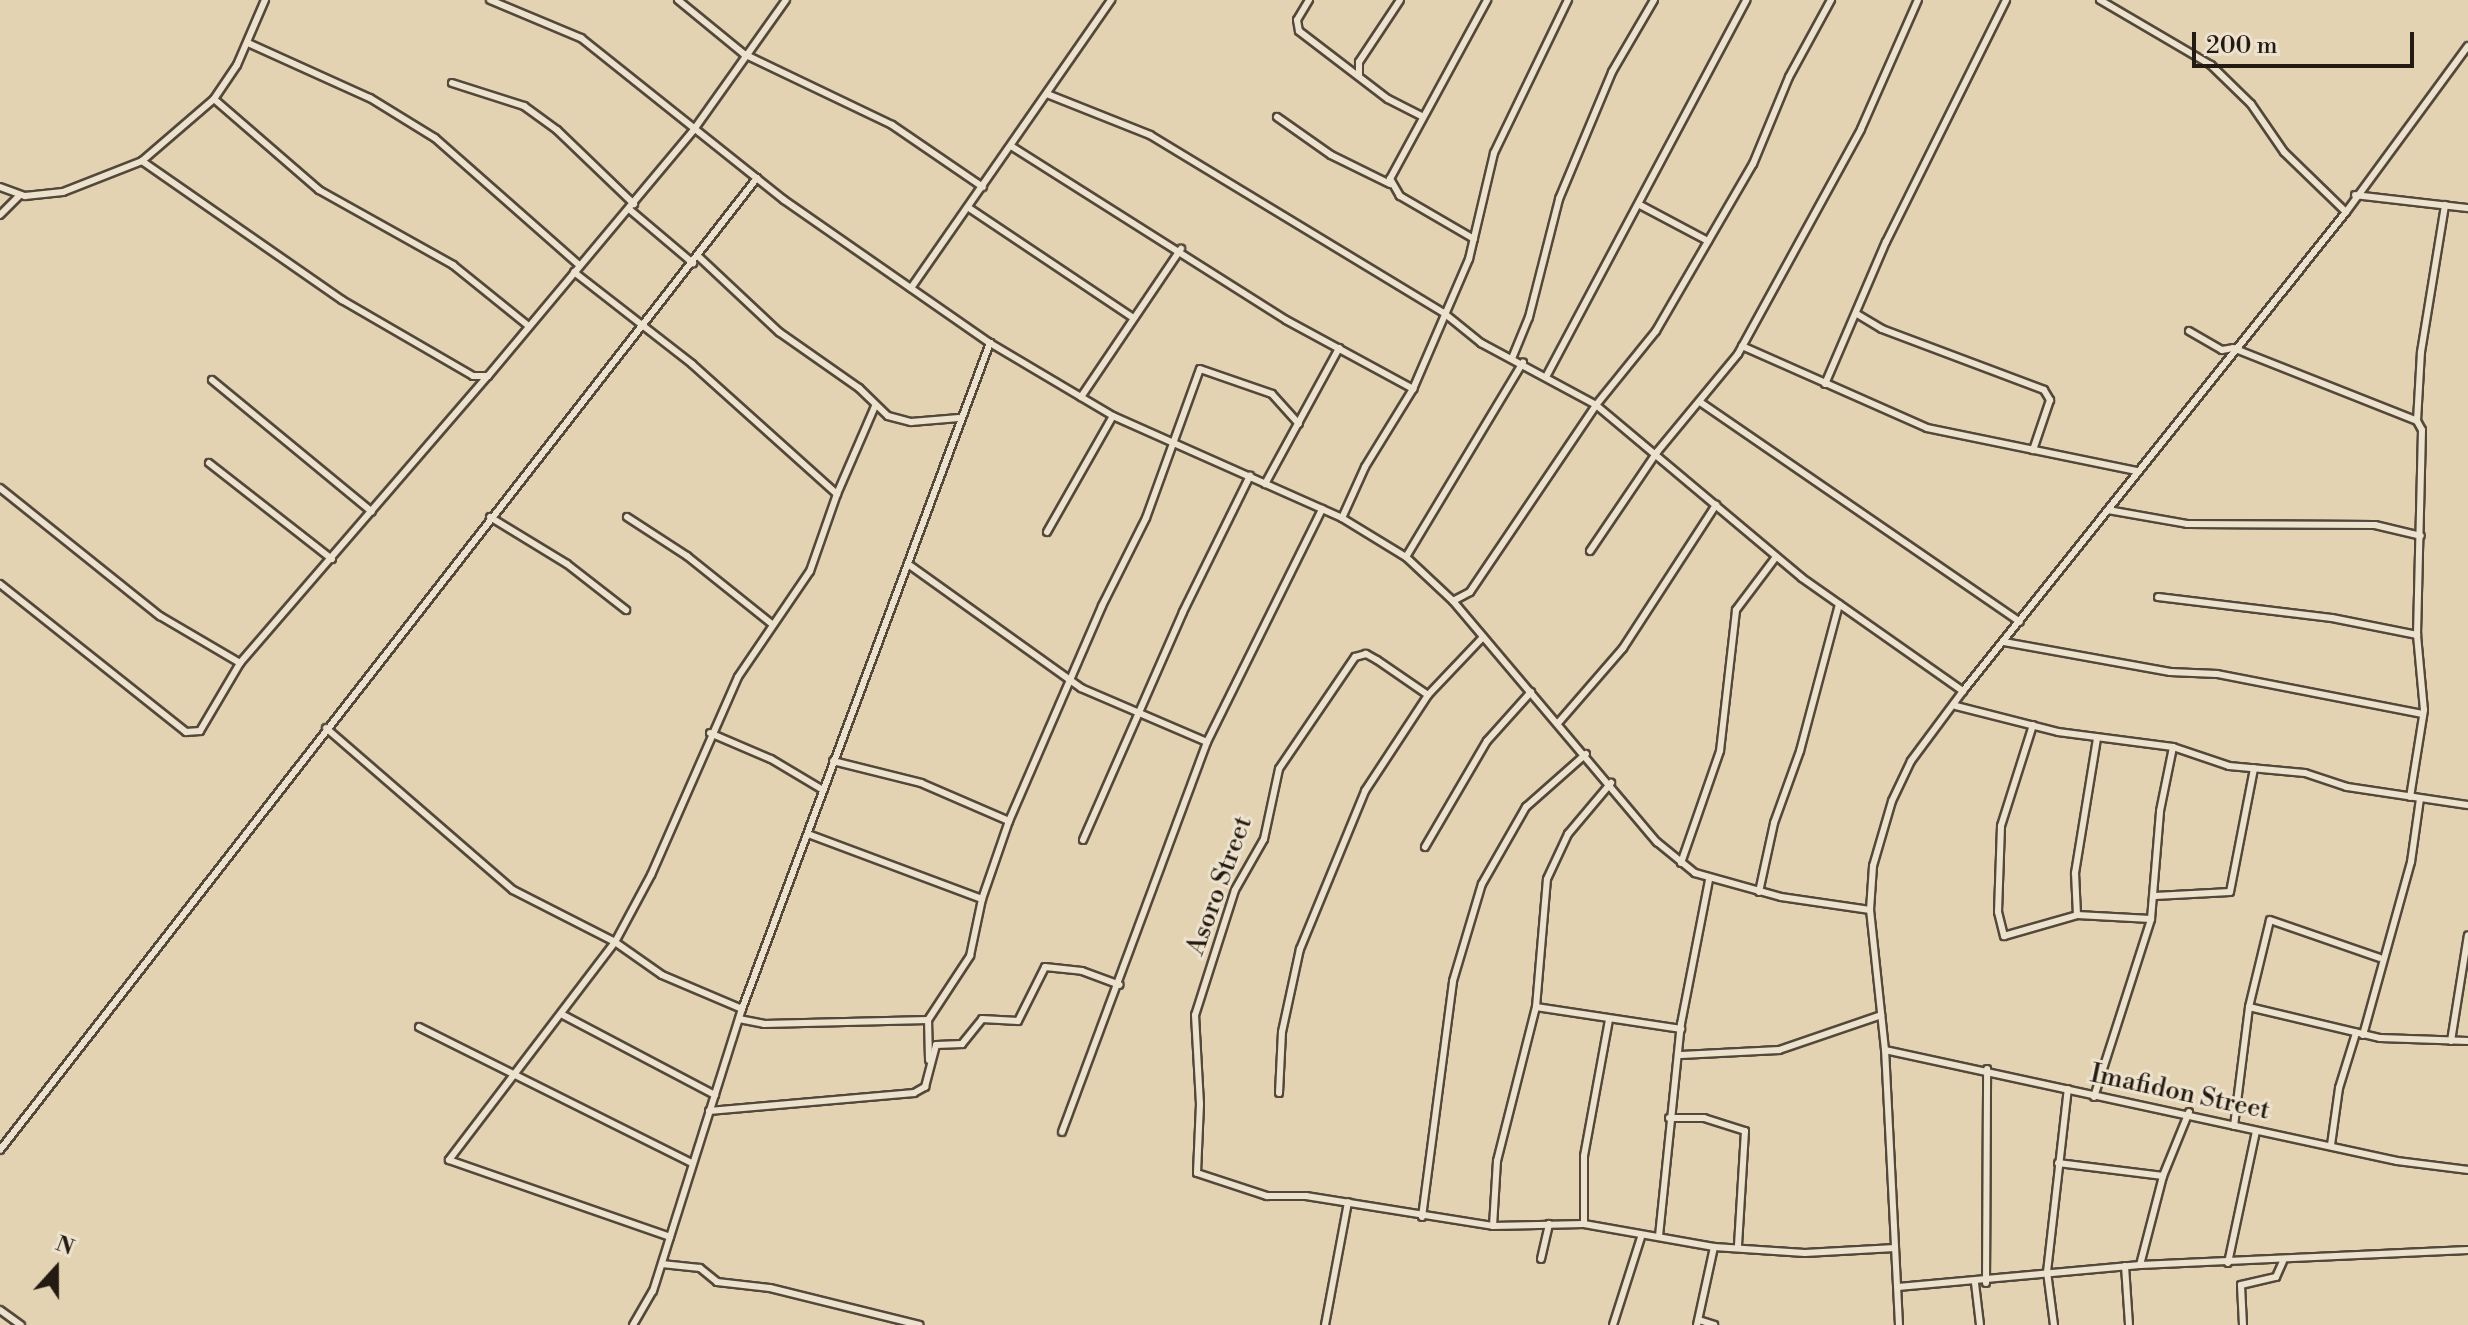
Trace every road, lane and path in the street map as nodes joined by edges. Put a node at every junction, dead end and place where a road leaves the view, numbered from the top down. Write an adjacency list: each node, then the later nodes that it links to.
1 (265, 0): 16 (street)
2 (490, 0): 25 (street)
3 (678, 0): 18 (street)
4 (786, 0): 18 (street)
5 (1111, 0): 21 (street)
6 (1309, 0): 19 (street)
7 (1400, 0): 19 (street)
8 (1487, 0): 23 (street)
9 (1568, 0): 41 (street)
10 (1654, 0): 58 (street)
11 (1746, 0): 34 (street)
12 (1831, 0): 42 (street)
13 (1918, 0): 55 (street)
14 (2006, 0): 63 (street)
15 (2100, 0): 39 (street)
16 (248, 43): 22 (street); 45 (street)
17 (2468, 46): 33 (street)
18 (744, 54): 25 (street); 31 (street)
19 (1361, 79): 23 (street)
20 (452, 83): 36 (street)
21 (1047, 94): 26 (street); 48 (street)
22 (214, 99): 27 (street); 51 (street)
23 (1422, 116): 29 (street)
24 (1277, 117): 29 (street)
25 (695, 128): 28 (street); 36 (street)
26 (1011, 146): 31 (street); 43 (street)
27 (142, 161): 32 (street); 61 (street)
28 (757, 178): 44 (street); 47 (street)
29 (1391, 185): 41 (street)
30 (0, 187): 32 (street)
31 (983, 187): 37 (street)
32 (20, 195): 40 (street)
33 (2355, 195): 35 (street); 39 (street)
34 (1640, 205): 42 (street); 60 (street)
35 (2445, 205): 38 (street); 71 (street)
36 (632, 207): 44 (street); 45 (street)
37 (969, 208): 47 (street); 50 (street)
38 (2468, 208)
39 (2346, 212): 57 (street)
40 (0, 215)
41 (1474, 239): 48 (street)
42 (1708, 241): 67 (street)
43 (1181, 249): 50 (street); 56 (street)
44 (696, 260): 52 (street); 68 (street)
45 (578, 264): 46 (street)
46 (574, 272): 51 (street); 52 (street)
47 (911, 288): 54 (street)
48 (1444, 313): 58 (street); 64 (street)
49 (1857, 314): 74 (street)
50 (1132, 317): 65 (street)
51 (526, 324): 61 (street)
52 (644, 324): 81 (street); 86 (street)
53 (2189, 331): 57 (street)
54 (990, 343): 65 (street); 70 (street)
55 (1742, 346): 63 (street); 66 (street)
56 (1339, 348): 64 (street); 72 (street)
57 (2233, 348): 71 (street); 77 (street)
58 (1513, 356): 59 (street)
59 (1523, 362): 60 (street); 92 (street)
60 (1547, 375): 67 (street)
61 (488, 376): 85 (street)
62 (212, 380): 85 (street)
63 (1825, 384): 74 (street)
64 (1413, 389): 88 (street)
65 (1081, 397): 69 (street)
66 (1700, 402): 75 (street); 101 (street)
67 (1596, 405): 75 (street); 98 (street)
68 (875, 406): 70 (street); 81 (street)
69 (1113, 416): 73 (street); 89 (street)
70 (959, 418): 95 (street)
71 (2417, 421): 90 (street)
72 (1299, 424): 73 (street); 79 (street)
73 (1175, 443): 78 (street); 107 (street)
74 (2033, 450): 77 (street)
75 (1657, 452): 82 (street); 91 (street)
76 (209, 463): 94 (street)
77 (2137, 471): 84 (street)
78 (1250, 476): 79 (street); 112 (street)
79 (1265, 484): 83 (street)
80 (0, 488): 106 (street)
81 (837, 494): 102 (street)
82 (1716, 505): 93 (street); 114 (street)
83 (1322, 509): 88 (street); 119 (street)
84 (2108, 510): 90 (street); 101 (street)
85 (372, 512): 94 (street)
86 (490, 517): 100 (street); 116 (street)
87 (627, 517): 102 (street)
88 (1342, 518): 92 (street)
89 (1047, 532)
90 (2421, 536): 103 (street)
91 (1590, 551)
92 (1406, 557): 98 (street)
93 (1776, 557): 99 (street); 133 (street)
94 (332, 559): 106 (street)
95 (908, 564): 107 (street); 122 (street)
96 (0, 584): 106 (street)
97 (2158, 597): 103 (street)
98 (1453, 601): 104 (street)
99 (1839, 604): 108 (street); 135 (street)
100 (626, 610)
101 (2020, 622): 105 (street)
102 (773, 625): 117 (street)
103 (2417, 635): 113 (street)
104 (1483, 637): 109 (street); 110 (street)
105 (2004, 642): 108 (street); 113 (street)
106 (240, 663)
107 (1072, 680): 112 (street); 129 (street)
108 (1963, 691): 111 (street)
109 (1531, 692): 114 (street); 132 (street)
110 (1428, 695): 164 (street); 179 (street, Asoro Street)
111 (1956, 706): 115 (street); 138 (street)
112 (1141, 711): 119 (street); 131 (street)
113 (2422, 714): 126 (street)
114 (1559, 722): 121 (street)
115 (2033, 725): 118 (street); 139 (street)
116 (326, 728): 142 (street); 174 (street)
117 (710, 733): 125 (street); 142 (street)
118 (2097, 738): 120 (street); 139 (street)
119 (1207, 742): 144 (street)
120 (2173, 747): 123 (street); 136 (street)
121 (1586, 754): 124 (street); 180 (street)
122 (833, 761): 125 (street); 129 (street)
123 (2254, 768): 126 (street); 136 (street)
124 (1611, 783): 133 (street); 145 (street)
125 (823, 790): 130 (street)
126 (2410, 797): 127 (street)
127 (2420, 799): 128 (street); 155 (street)
128 (2468, 805)
129 (1009, 821): 137 (street)
130 (808, 834): 137 (street); 147 (street)
131 (1083, 840)
132 (1425, 847)
133 (1681, 863): 134 (street)
134 (1709, 880): 135 (street); 154 (street)
135 (1759, 892): 138 (street)
136 (2155, 896): 140 (street)
137 (982, 899): 151 (street)
138 (1870, 910): 149 (street)
139 (2077, 915): 140 (street)
140 (2151, 919): 166 (street)
141 (2468, 935): 156 (street)
142 (615, 942): 147 (street); 148 (street)
143 (2380, 958): 146 (street)
144 (1120, 985): 160 (street); 172 (street)
145 (1536, 1007): 152 (street); 183 (street)
146 (2249, 1007): 155 (street); 170 (street)
147 (742, 1009): 150 (street)
148 (563, 1015): 162 (street); 165 (street)
149 (1881, 1015): 158 (street); 159 (street)
150 (739, 1019): 151 (street); 165 (street)
151 (928, 1020): 160 (street)
152 (1609, 1020): 154 (street); 182 (street)
153 (419, 1027): 162 (street)
154 (1681, 1029): 159 (street)
155 (2359, 1034): 156 (street); 173 (street)
156 (2451, 1041): 157 (street)
157 (2468, 1041)
158 (1885, 1050): 161 (street, Imafidon Street); 189 (street)
159 (1681, 1055): 169 (street)
160 (929, 1060): 167 (street)
161 (1987, 1069): 163 (street, Imafidon Street); 199 (street)
162 (518, 1074): 175 (street); 185 (street)
163 (2068, 1089): 166 (street, Imafidon Street); 176 (street)
164 (1279, 1093)
165 (715, 1095): 167 (street)
166 (2094, 1097): 168 (street, Imafidon Street)
167 (709, 1111): 175 (street)
168 (2189, 1112): 170 (street, Imafidon Street); 178 (street)
169 (1669, 1118): 184 (street); 188 (street)
170 (2234, 1126): 171 (street, Imafidon Street)
171 (2256, 1131): 173 (street, Imafidon Street); 193 (street)
172 (1062, 1132)
173 (2331, 1145): 177 (street, Imafidon Street)
174 (0, 1150)
175 (692, 1163): 185 (street)
176 (2058, 1163): 178 (street); 197 (street)
177 (2468, 1170)
178 (2163, 1176): 195 (street)
179 (1348, 1202): 180 (street); 207 (street)
180 (1422, 1217): 183 (street)
181 (1549, 1224): 182 (street); 183 (street); 191 (street)
182 (1584, 1224): 186 (street)
183 (1493, 1226)
184 (1659, 1236): 186 (street); 187 (street)
185 (670, 1237): 194 (street)
186 (1641, 1237): 208 (street)
187 (1714, 1247): 188 (street); 203 (street)
188 (1738, 1247): 189 (street)
189 (1895, 1248): 200 (street)
190 (2468, 1250): 192 (street)
191 (1541, 1259)
192 (2283, 1261): 193 (street); 214 (street)
193 (2228, 1263): 195 (street)
194 (662, 1264): 202 (street); 205 (street)
195 (2140, 1265): 196 (street)
196 (2125, 1266): 197 (street); 213 (street)
197 (2047, 1272): 199 (street); 212 (street)
198 (1975, 1283): 199 (street); 200 (street); 211 (street)
199 (1986, 1283)
200 (1898, 1287): 210 (street)
201 (0, 1310): 204 (street)
202 (900, 1322): 206 (street)
203 (1698, 1323): 209 (street)
204 (21, 1325)
205 (633, 1325)
206 (920, 1325)
207 (1325, 1325)
208 (1613, 1325)
209 (1714, 1325)
210 (1898, 1325)
211 (1980, 1325)
212 (2054, 1325)
213 (2129, 1325)
214 (2243, 1325)

